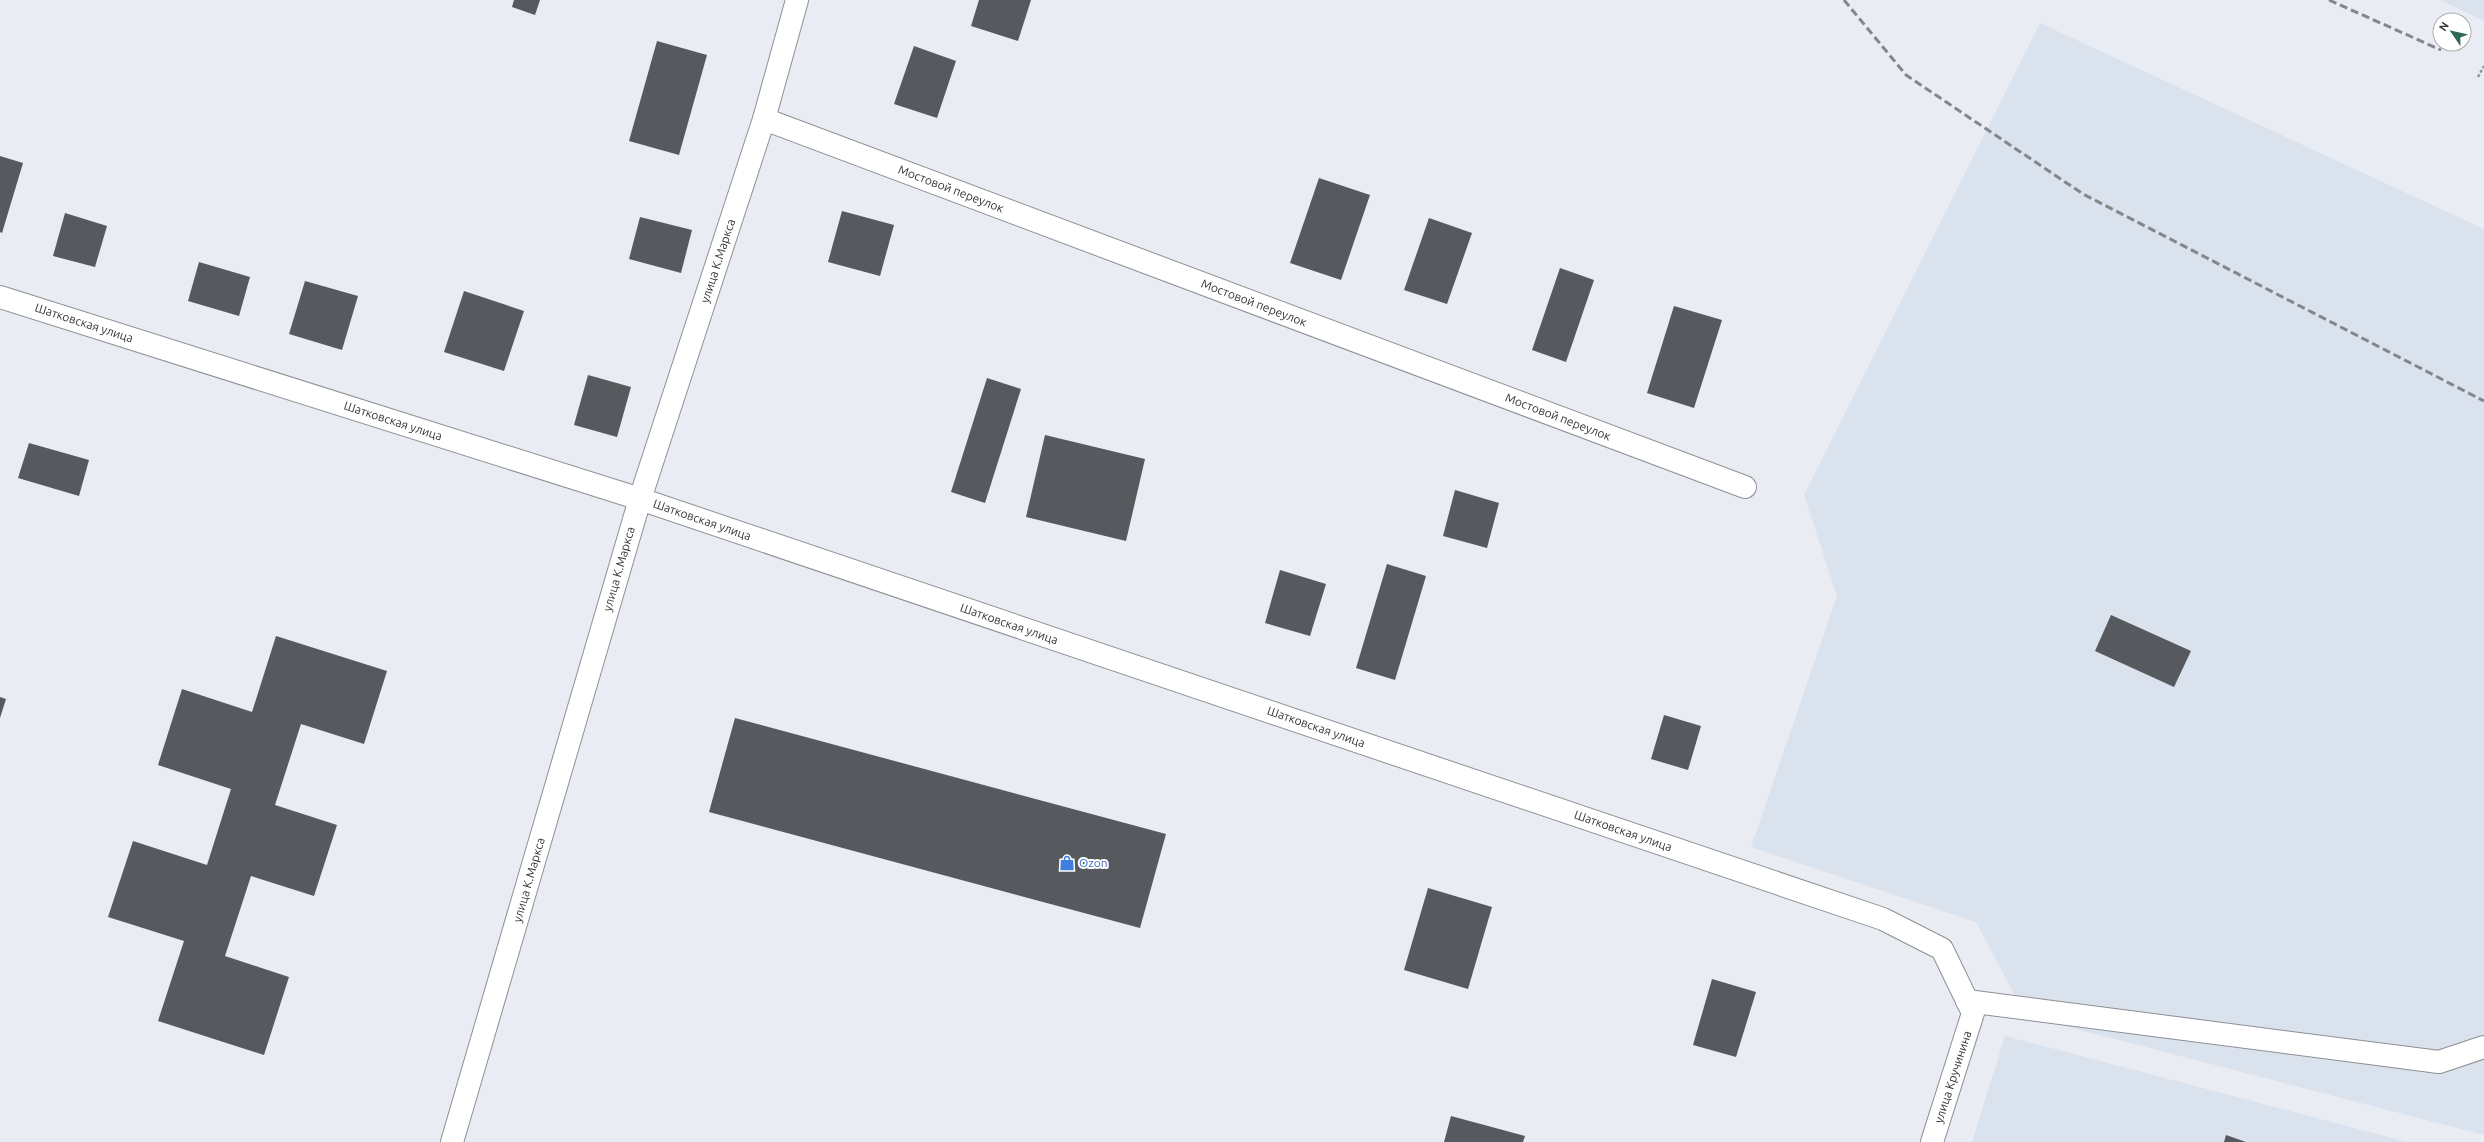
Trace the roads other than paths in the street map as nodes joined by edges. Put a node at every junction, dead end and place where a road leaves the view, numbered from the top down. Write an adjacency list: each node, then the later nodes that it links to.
1 (797, 0): 2 (street, улица К.Маркса)
2 (764, 120): 4 (street, Мостовой переулок); 5 (street, улица К.Маркса)
3 (0, 297): 5 (street, Шатковская улица)
4 (1744, 487)
5 (640, 499): 6 (street, Шатковская улица); 8 (street, улица К.Маркса)
6 (1970, 1007): 7 (street); 9 (street, улица Кручинина)
7 (2484, 1047)
8 (452, 1142)
9 (1932, 1142)

